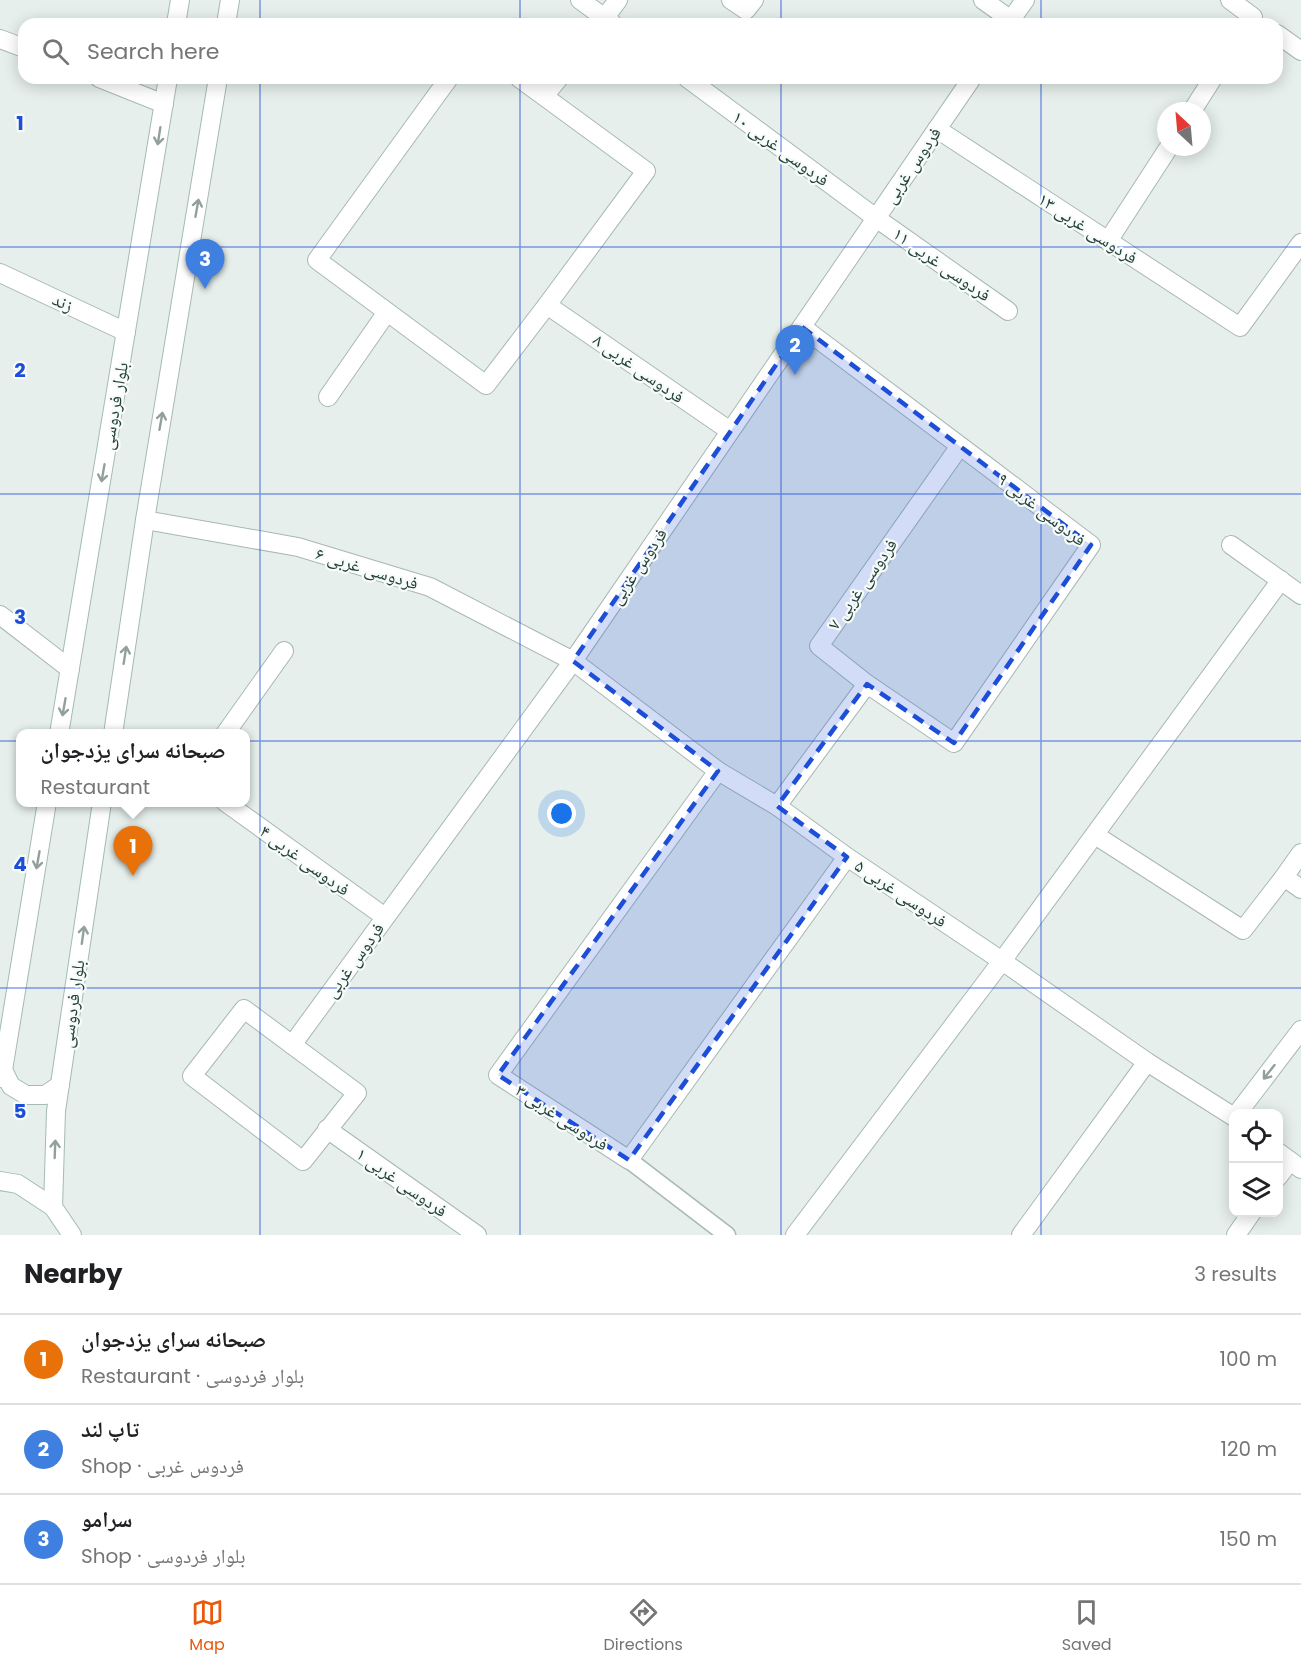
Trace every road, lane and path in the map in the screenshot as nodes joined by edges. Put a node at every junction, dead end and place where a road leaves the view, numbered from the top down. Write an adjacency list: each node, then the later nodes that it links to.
1 (180, 0): 10 (street)
2 (230, 0): 11 (street)
3 (580, 0): 12 (street)
4 (618, 0): 13 (street)
5 (731, 0): 6 (street)
6 (754, 0)
7 (983, 0): 14 (street)
8 (1025, 0): 15 (street)
9 (1230, 0): 16 (street)
10 (177, 18)
11 (227, 18)
12 (601, 18)
13 (608, 18)
14 (1005, 18)
15 (1013, 18)
16 (1250, 18)
17 (1283, 38): 20 (street)
18 (0, 39): 19 (street)
19 (18, 46)
20 (1301, 51)
21 (114, 84): 32 (street)
22 (167, 84): 32 (street, بلوار فردوسی)
23 (217, 84): 47 (street, one-way to 23)
24 (445, 84): 41 (street)
25 (528, 84): 30 (street)
26 (554, 84): 30 (street)
27 (695, 84): 35 (street, فردوسی غربی ۱۰)
28 (968, 84): 33 (street, فردوس غربی)
29 (1209, 84): 31 (street)
30 (545, 95): 39 (street)
31 (1198, 102)
32 (164, 104): 43 (street, بلوار فردوسی, one-way to 43)
33 (937, 129): 35 (street, فردوس غربی); 36 (street, فردوسی غربی ۱۳)
34 (1163, 156): 36 (street)
35 (876, 218): 40 (street, فردوسی غربی ۱۱); 42 (street, فردوس غربی)
36 (1108, 241): 37 (street, فردوسی غربی ۱۳)
37 (1301, 243)
38 (0, 273): 43 (street, زند)
39 (547, 305): 41 (street); 45 (street, فردوسی غربی ۸)
40 (1008, 311)
41 (387, 312): 44 (street)
42 (802, 327): 45 (street, فردوس غربی); 46 (street, فردوسی غربی ۹)
43 (126, 332): 54 (street, بلوار فردوسی, one-way to 54)
44 (328, 397)
45 (730, 431): 53 (street, فردوس غربی)
46 (960, 446): 55 (street, فردوسی غربی ۷); 59 (street, فردوسی غربی ۹)
47 (145, 520): 53 (street, فردوسی غربی ۶); 57 (street, one-way to 47)
48 (1231, 545): 49 (street)
49 (1281, 580): 50 (street); 65 (street)
50 (1301, 595)
51 (0, 615): 54 (street)
52 (284, 651): 58 (street)
53 (573, 661): 60 (street, فردوسی غربی ۵); 70 (street, فردوس غربی)
54 (70, 669): 56 (street, بلوار فردوسی, one-way to 56)
55 (867, 684): 59 (street, فردوسی غربی ۷); 61 (street)
56 (60, 729)
57 (114, 729)
58 (229, 729)
59 (954, 743)
60 (718, 771): 61 (street, فردوسی غربی ۵); 80 (street, فردوسی غربی ۳)
61 (777, 806): 67 (street, فردوسی غربی ۵)
62 (47, 807): 75 (street, one-way to 75)
63 (101, 807): 76 (street, بلوار فردوسی, one-way to 63)
64 (232, 807): 70 (street, فردوسی غربی ۴)
65 (1095, 835): 68 (street); 71 (street)
66 (1301, 853): 68 (street)
67 (847, 857): 71 (street, فردوسی غربی ۵); 80 (street, فردوسی غربی ۳)
68 (1284, 877): 69 (street)
69 (1301, 889)
70 (385, 917): 73 (street, فردوس غربی)
71 (1002, 960): 74 (street, فردوسی غربی ۵); 87 (street)
72 (1301, 1030): 77 (street, one-way to 77)
73 (292, 1045): 79 (street); 79 (street)
74 (1147, 1062): 78 (street, فردوسی غربی ۵); 88 (street)
75 (1, 1074): 76 (street)
76 (60, 1085): 82 (street, بلوار فردوسی, one-way to 76)
77 (1240, 1109)
78 (1229, 1114)
79 (327, 1130): 85 (street, فردوسی غربی ۱)
80 (629, 1160): 86 (lane)
81 (0, 1181): 82 (street)
82 (53, 1207): 84 (street)
83 (1249, 1217): 89 (street)
84 (72, 1235)
85 (477, 1235)
86 (727, 1235)
87 (795, 1235)
88 (1021, 1235)
89 (1236, 1235)

